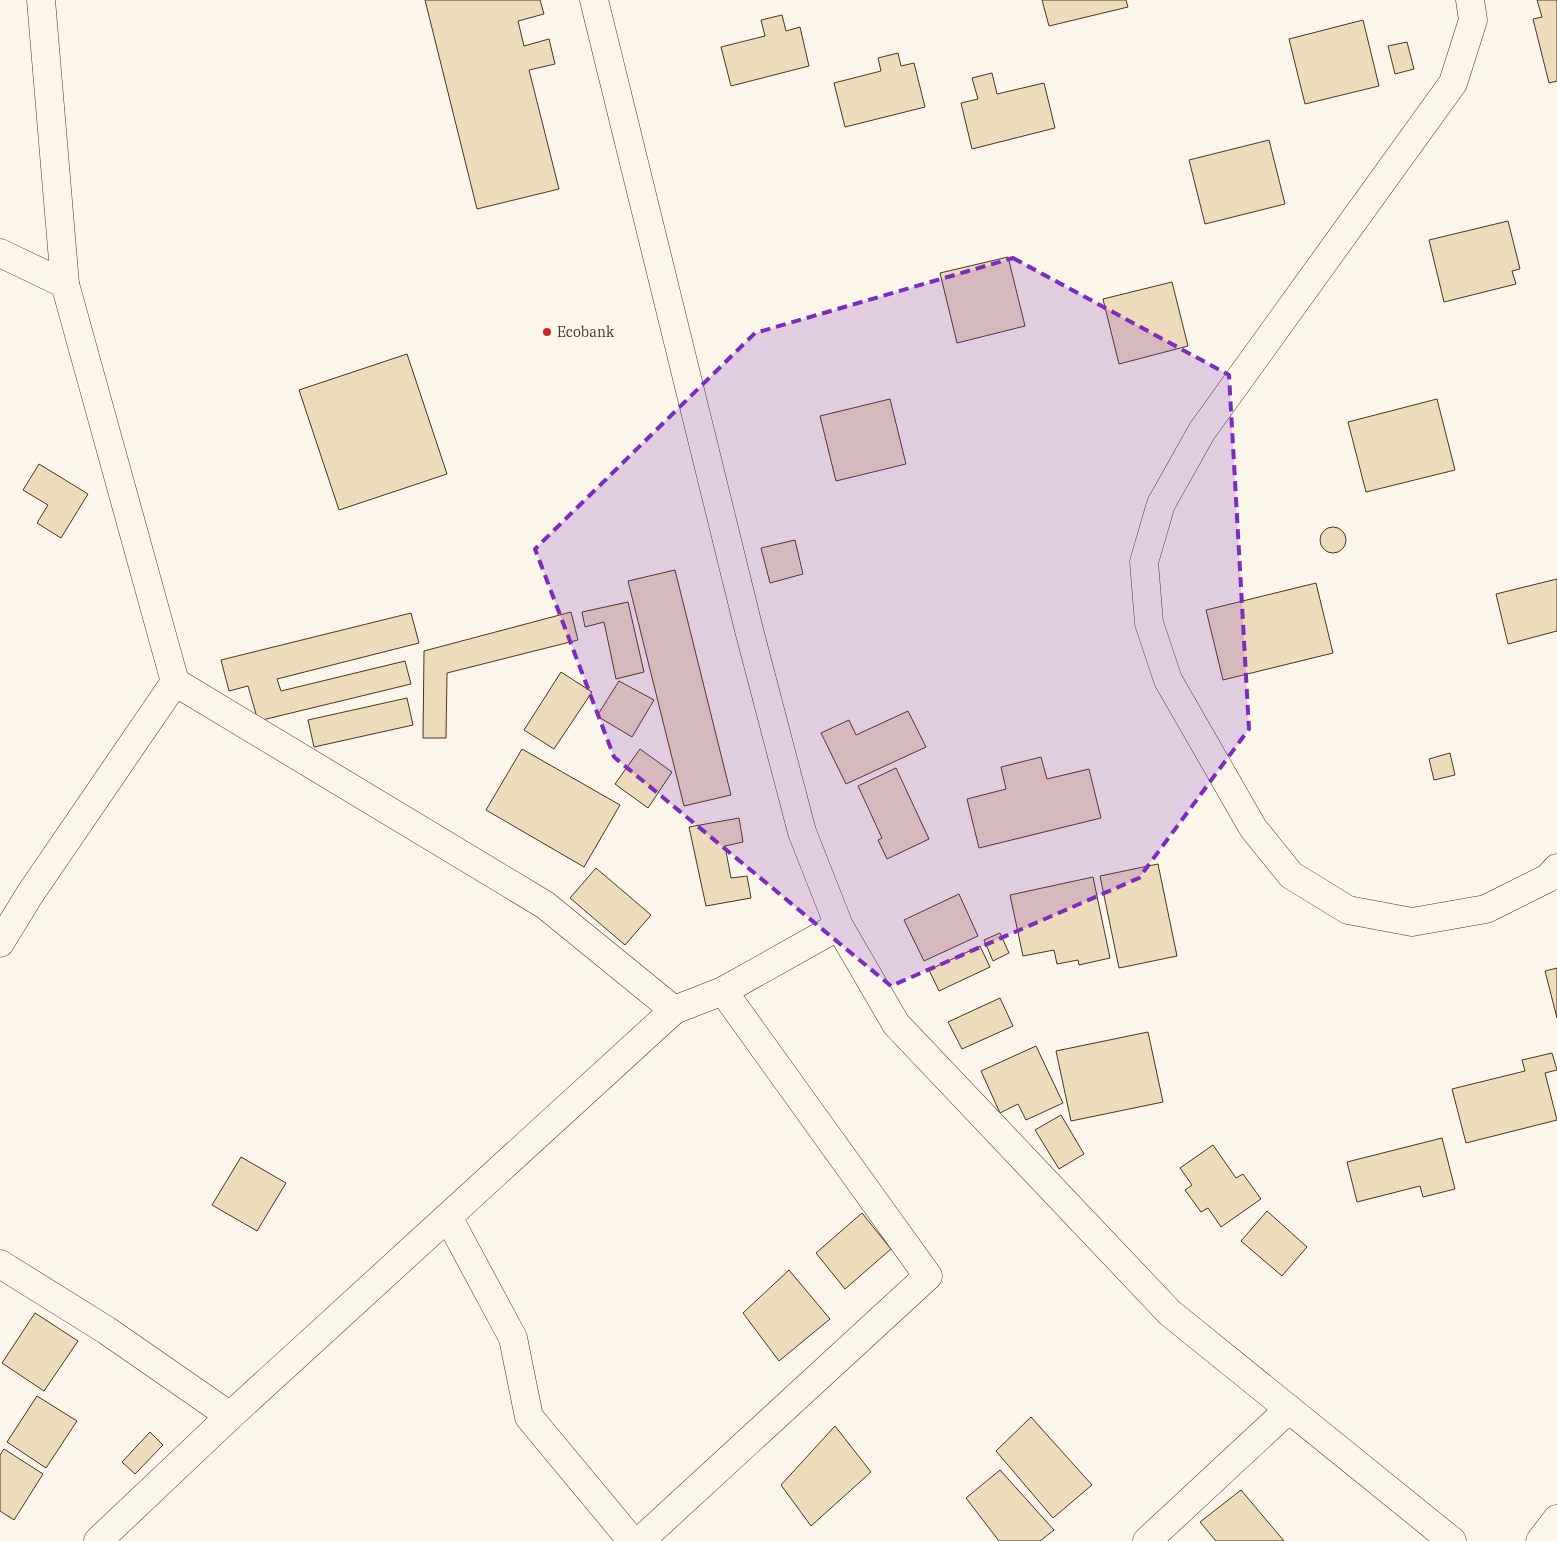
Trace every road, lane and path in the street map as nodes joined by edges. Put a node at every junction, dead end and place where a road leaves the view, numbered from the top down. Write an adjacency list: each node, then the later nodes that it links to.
1 (41, 0): 5 (street)
2 (594, 0): 8 (street)
3 (1470, 0): 7 (street)
4 (0, 253): 5 (street)
5 (65, 284): 6 (street)
6 (175, 682): 9 (street); 11 (street)
7 (1557, 868)
8 (839, 926): 10 (street); 14 (street)
9 (0, 943)
10 (723, 991): 11 (street); 19 (street)
11 (674, 1010): 12 (street)
12 (448, 1217): 15 (street); 18 (street)
13 (0, 1264): 15 (street)
14 (1289, 1409): 20 (street); 21 (street)
15 (230, 1416): 17 (street)
16 (1557, 1519): 22 (street)
17 (98, 1541)
18 (632, 1541)
19 (640, 1541)
20 (1148, 1541)
21 (1452, 1541)
22 (1540, 1541)

